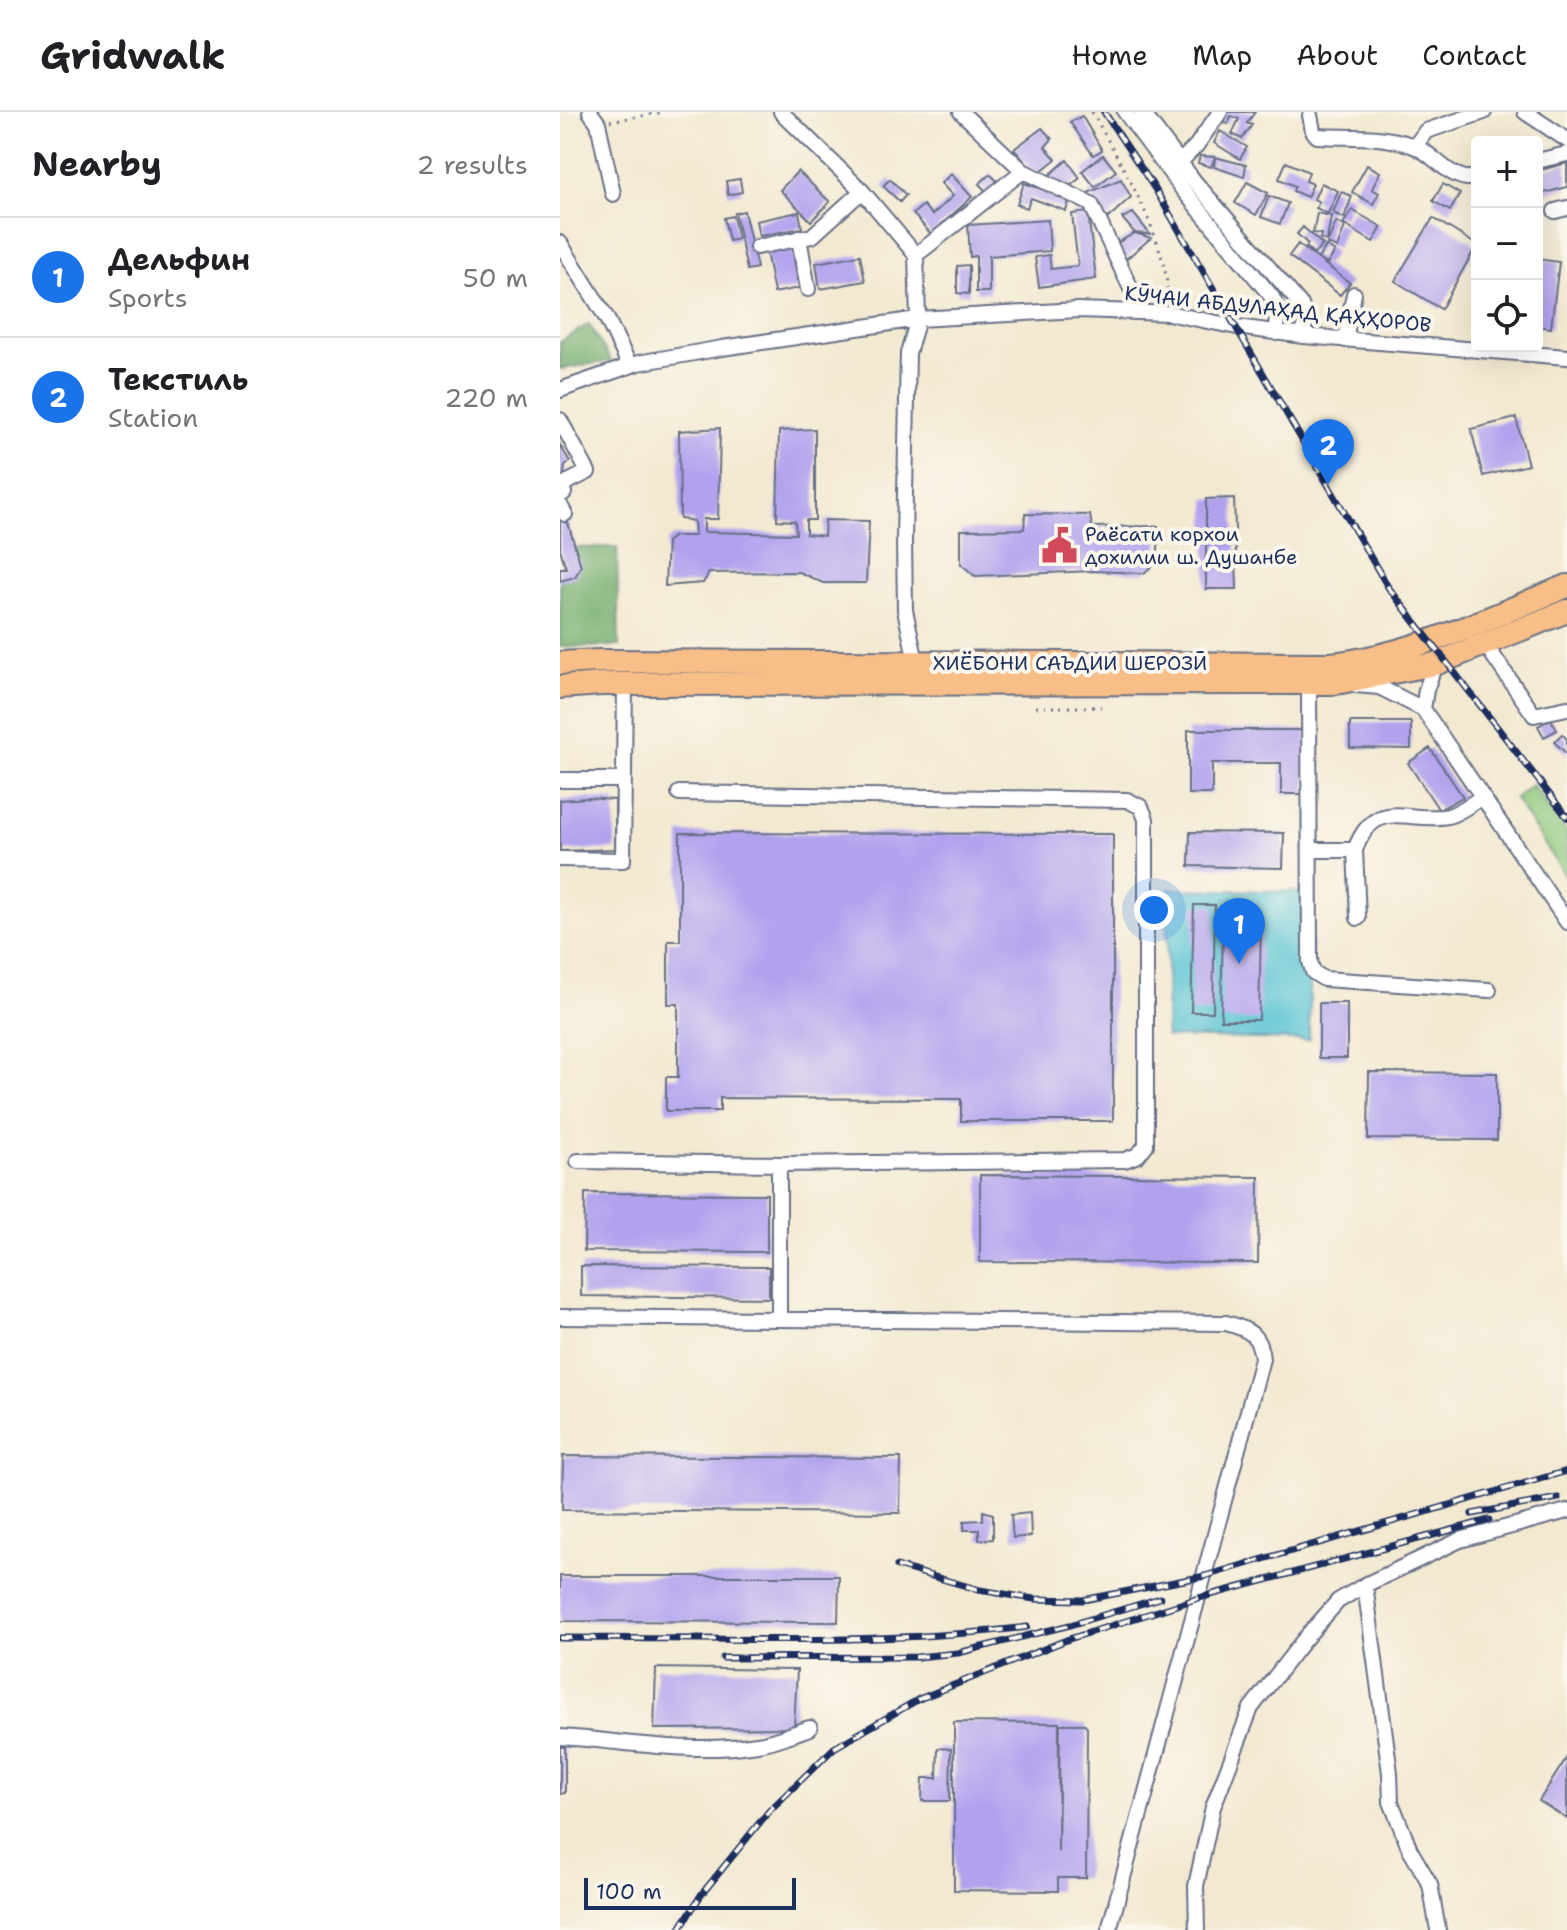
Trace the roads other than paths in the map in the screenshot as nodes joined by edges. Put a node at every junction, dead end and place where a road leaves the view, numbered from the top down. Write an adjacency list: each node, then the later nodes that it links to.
1 (781, 112): 17 (street)
2 (961, 112): 15 (street)
3 (1125, 112): 27 (street)
4 (1142, 112): 14 (street)
5 (1220, 112): 14 (street)
6 (1484, 112): 11 (street)
7 (1525, 112): 10 (street)
8 (1310, 115): 11 (street)
9 (594, 118): 18 (street)
10 (1567, 140)
11 (1415, 146): 16 (street)
12 (1567, 154): 13 (street)
13 (1543, 160)
14 (1180, 162): 28 (street)
15 (1023, 171): 22 (street); 25 (street)
16 (1471, 179)
17 (862, 191): 19 (street); 22 (street)
18 (613, 194)
19 (799, 238): 21 (street); 23 (street)
20 (560, 243): 31 (street)
21 (757, 247)
22 (916, 255): 26 (street)
23 (808, 289)
24 (1354, 294): 29 (street)
25 (1142, 312): 26 (street, КӮЧАИ АБДУЛАҲАД ҚАҲҲОРОВ); 27 (street, КӮЧАИ АБДУЛАҲАД ҚАҲҲОРОВ)
26 (918, 319): 31 (street, КӮЧАИ АБДУЛАҲАД ҚАҲҲОРОВ); 38 (street)
27 (1276, 333): 28 (street, КӮЧАИ АБДУЛАҲАД ҚАҲҲОРОВ)
28 (1304, 336): 29 (street, КӮЧАИ АБДУЛАҲАД ҚАҲҲОРОВ)
29 (1345, 340): 30 (street, КӮЧАИ АБДУЛАҲАД ҚАҲҲОРОВ)
30 (1567, 357)
31 (630, 366): 32 (street, КӮЧАИ АБДУЛАҲАД ҚАҲҲОРОВ)
32 (560, 390)
33 (560, 420): 34 (street)
34 (560, 495)
35 (1567, 586): 38 (highway, ХИЁБОНИ САЪДИИ ШЕРОЗӢ)
36 (1567, 611): 37 (highway, ХИЁБОНИ САЪДИИ ШЕРОЗӢ)
37 (1485, 644): 40 (highway, ХИЁБОНИ САЪДИИ ШЕРОЗӢ); 45 (street)
38 (916, 662): 39 (highway, ХИЁБОНИ САЪДИИ ШЕРОЗӢ)
39 (560, 663)
40 (1435, 664): 42 (highway, ХИЁБОНИ САЪДИИ ШЕРОЗӢ); 46 (street)
41 (1309, 683): 42 (highway, ХИЁБОНИ САЪДИИ ШЕРОЗӢ); 43 (highway, ХИЁБОНИ САЪДИИ ШЕРОЗӢ); 51 (street)
42 (1336, 683): 46 (street)
43 (625, 684): 44 (highway, ХИЁБОНИ САЪДИИ ШЕРОЗӢ); 48 (street)
44 (560, 687)
45 (1567, 708)
46 (1423, 709): 50 (street)
47 (560, 780): 48 (street)
48 (624, 780): 53 (street)
49 (679, 793): 58 (street)
50 (1482, 797): 52 (street); 55 (street)
51 (1310, 850): 52 (street); 56 (street)
52 (1355, 850): 54 (street)
53 (560, 859)
54 (1358, 918)
55 (1567, 922)
56 (1489, 990)
57 (578, 1161): 58 (street)
58 (779, 1164): 60 (street)
59 (560, 1317): 60 (street)
60 (779, 1319): 65 (street)
61 (1567, 1511): 62 (street)
62 (1365, 1585): 66 (street); 67 (street)
63 (810, 1728): 64 (street)
64 (560, 1737)
65 (1109, 1930)
66 (1197, 1930)
67 (1438, 1930)

